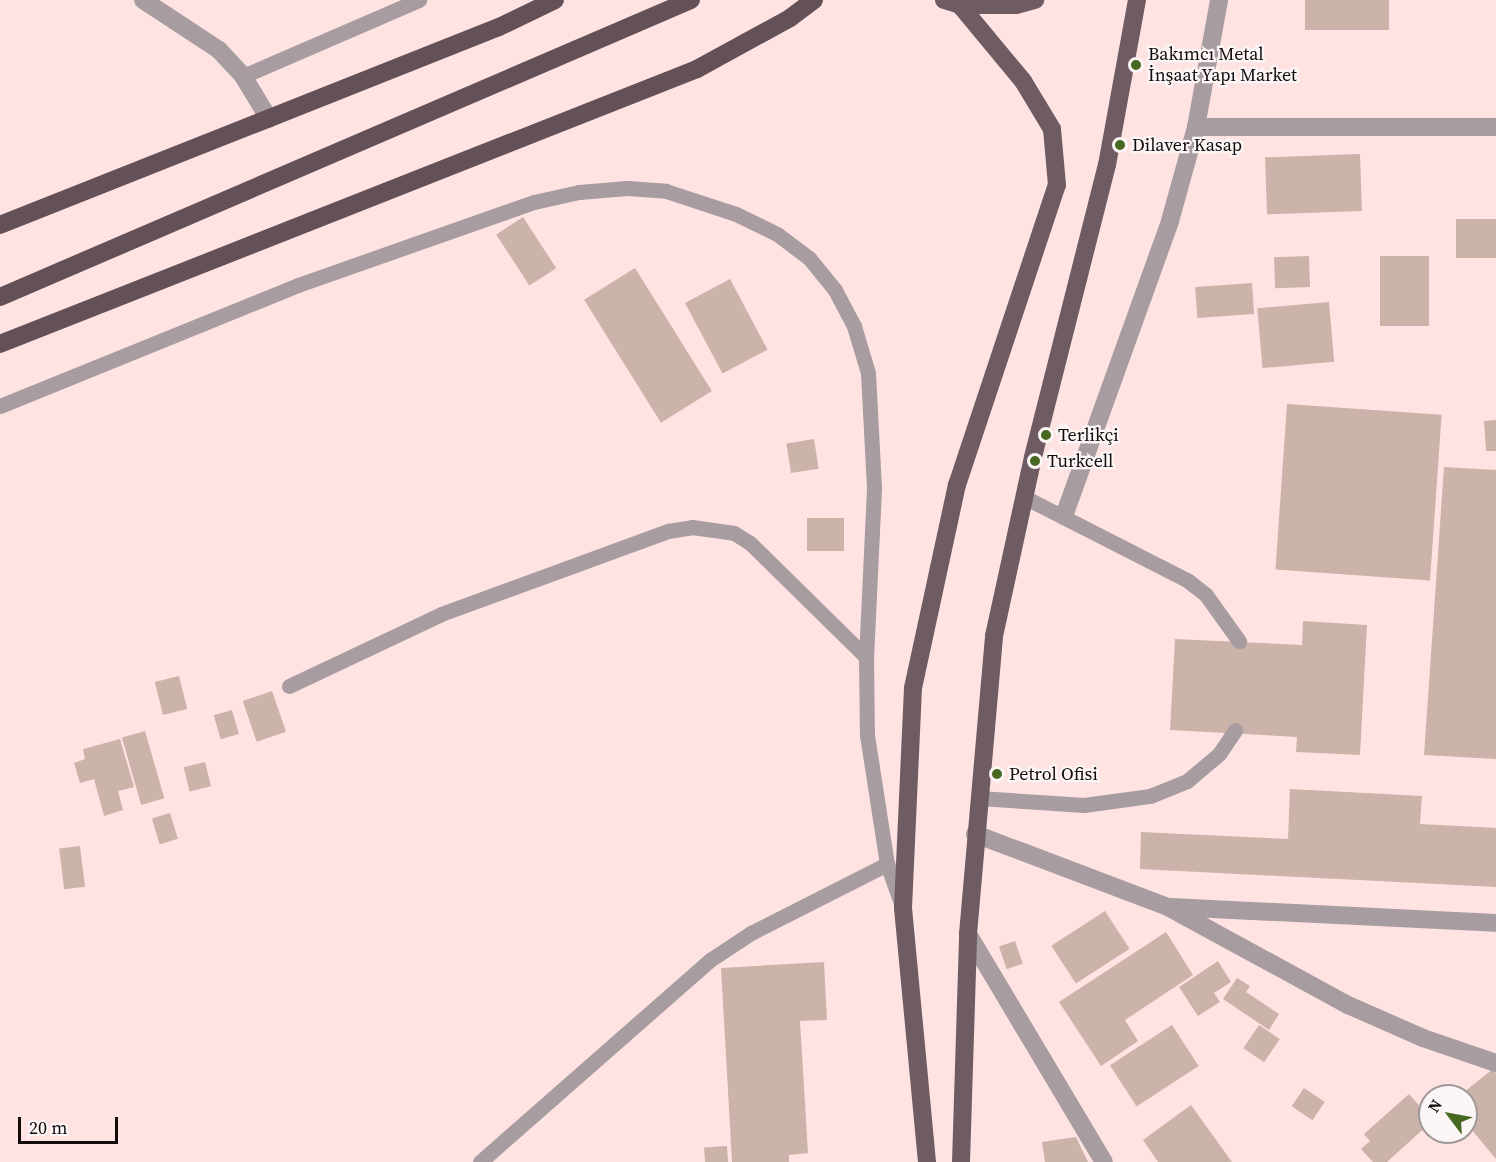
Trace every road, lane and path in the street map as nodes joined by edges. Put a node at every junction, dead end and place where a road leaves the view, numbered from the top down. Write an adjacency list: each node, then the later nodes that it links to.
1 (143, 0): 10 (street)
2 (419, 0): 10 (lane)
3 (691, 0): 15 (highway)
4 (814, 0): 16 (highway)
5 (1035, 0): 9 (main road)
6 (1137, 0): 18 (main road)
7 (1219, 0): 12 (street)
8 (545, 2): 11 (highway)
9 (952, 3): 28 (main road)
10 (243, 76): 11 (street)
11 (269, 119): 14 (highway)
12 (1196, 127): 13 (street); 19 (street)
13 (1496, 127)
14 (0, 225)
15 (0, 297)
16 (0, 344)
17 (0, 406): 21 (lane)
18 (1024, 496): 19 (lane); 24 (main road)
19 (1064, 516): 20 (lane)
20 (1239, 641)
21 (866, 657): 22 (lane); 26 (lane)
22 (289, 686)
23 (1235, 730): 24 (lane)
24 (979, 798): 25 (main road)
25 (975, 834): 27 (street); 30 (main road)
26 (887, 864): 28 (lane); 32 (lane)
27 (1168, 907): 29 (street); 31 (street)
28 (903, 908): 33 (main road)
29 (1496, 923)
30 (968, 934): 34 (main road); 35 (street)
31 (1496, 1063)
32 (480, 1162)
33 (927, 1162)
34 (961, 1162)
35 (1104, 1162)

